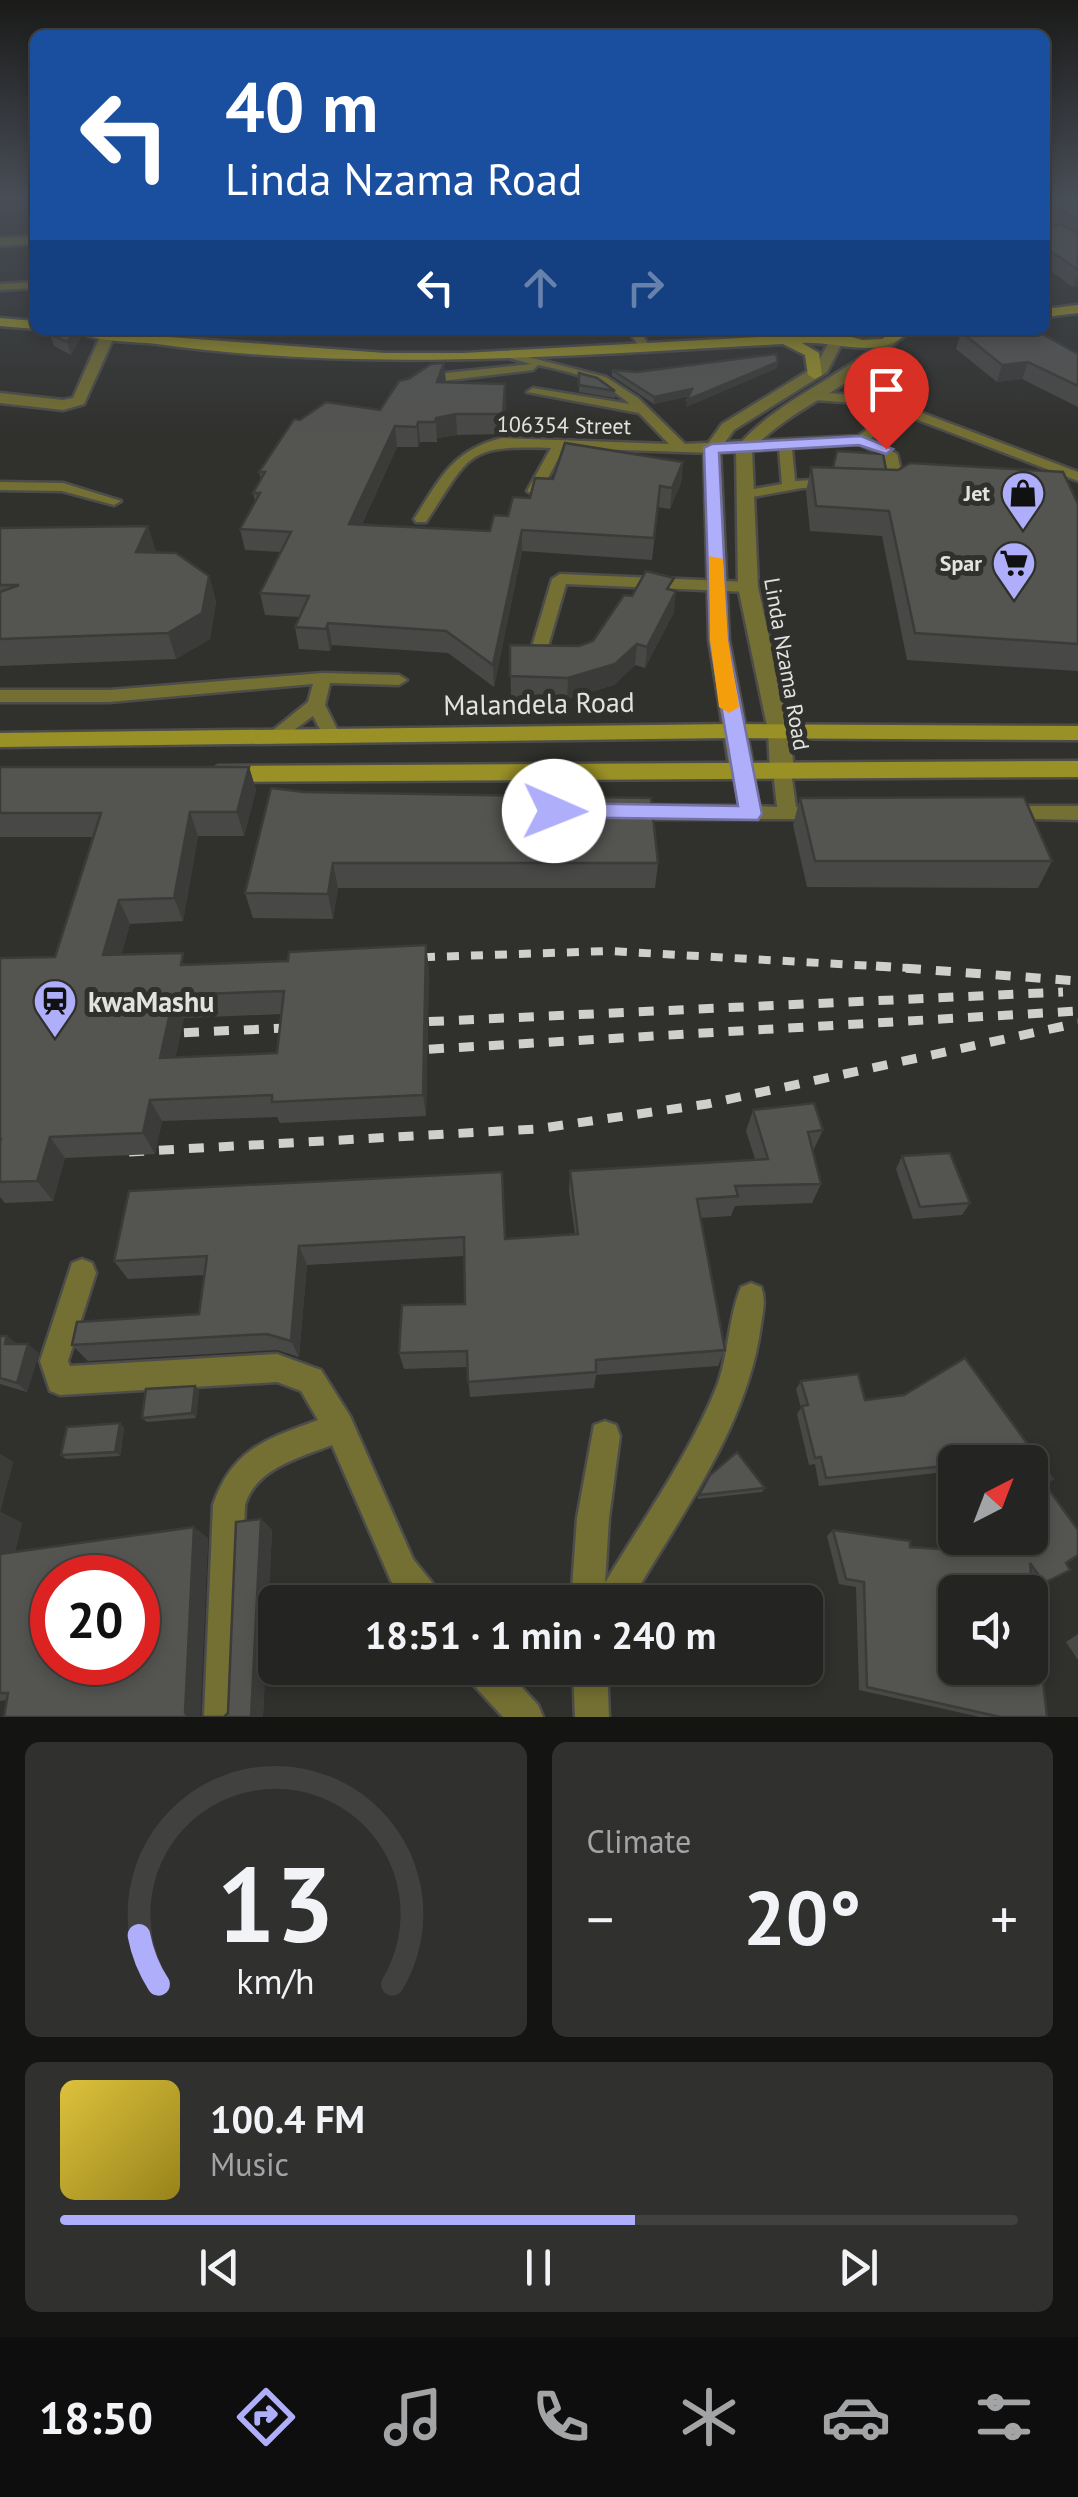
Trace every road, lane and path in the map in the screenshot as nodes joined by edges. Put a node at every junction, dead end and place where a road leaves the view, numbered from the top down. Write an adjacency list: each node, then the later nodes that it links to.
1 (30, 285): 2 (lane)
2 (0, 287)
3 (1078, 310): 4 (main road)
4 (1050, 312)
5 (0, 322): 6 (main road)
6 (30, 325)
7 (107, 335): 23 (street)
8 (131, 335): 16 (main road)
9 (638, 335): 15 (lane)
10 (776, 335): 15 (main road)
11 (785, 335): 18 (main road)
12 (829, 335): 13 (main road); 18 (street)
13 (895, 335)
14 (899, 335): 19 (street)
15 (644, 346): 16 (main road)
16 (509, 354): 17 (lane)
17 (545, 366): 20 (lane); 26 (lane)
18 (815, 375): 25 (street)
19 (847, 376): 22 (street); 24 (lane)
20 (404, 388)
21 (533, 392): 26 (lane)
22 (814, 396): 24 (lane); 27 (street)
23 (0, 398)
24 (876, 400): 28 (lane)
25 (768, 402): 27 (street); 33 (street)
26 (640, 410): 32 (lane)
27 (790, 410): 34 (street)
28 (903, 410): 29 (lane); 35 (lane)
29 (861, 440): 31 (lane, 106354 Street); 38 (lane)
30 (560, 443): 32 (lane, 106354 Street); 40 (lane); 44 (lane, 106354 Street)
31 (785, 446): 34 (lane, 106354 Street); 39 (lane)
32 (681, 448): 33 (lane, 106354 Street)
33 (712, 448): 34 (lane, 106354 Street); 43 (street)
34 (744, 448): 42 (street, Linda Nzama Road)
35 (1078, 477)
36 (854, 485): 39 (lane)
37 (0, 486): 41 (lane)
38 (874, 486)
39 (789, 487): 42 (lane)
40 (534, 490)
41 (114, 500)
42 (747, 502): 43 (street); 46 (street, Linda Nzama Road)
43 (712, 508): 45 (street)
44 (421, 519)
45 (716, 585): 46 (lane); 47 (lane); 52 (street)
46 (748, 587): 53 (street, Linda Nzama Road)
47 (537, 657)
48 (324, 678): 49 (lane); 50 (lane); 51 (lane)
49 (400, 680)
50 (0, 696)
51 (316, 706): 55 (lane); 56 (lane)
52 (733, 731): 53 (main road, Malandela Road); 55 (main road, Malandela Road); 59 (street)
53 (779, 731): 54 (main road, Malandela Road); 60 (street, Linda Nzama Road)
54 (1078, 733)
55 (331, 735): 56 (main road, Malandela Road)
56 (276, 736): 57 (main road, Malandela Road)
57 (0, 740)
58 (1078, 768): 60 (main road)
59 (742, 771): 60 (main road); 62 (main road); 67 (lane)
60 (782, 771): 68 (lane)
61 (187, 774): 62 (main road)
62 (266, 774): 63 (lane)
63 (287, 797)
64 (614, 812): 67 (lane)
65 (981, 813): 66 (lane)
66 (1078, 813)
67 (751, 814): 68 (lane)
68 (787, 814): 69 (lane)
69 (846, 814)
70 (82, 1273): 72 (lane)
71 (751, 1296): 76 (lane)
72 (339, 1427): 74 (lane); 79 (lane)
73 (605, 1436): 75 (lane)
74 (413, 1585)
75 (587, 1585)
76 (622, 1585)
77 (497, 1685): 80 (lane)
78 (591, 1685): 81 (lane)
79 (221, 1717)
80 (526, 1717)
81 (592, 1717)

